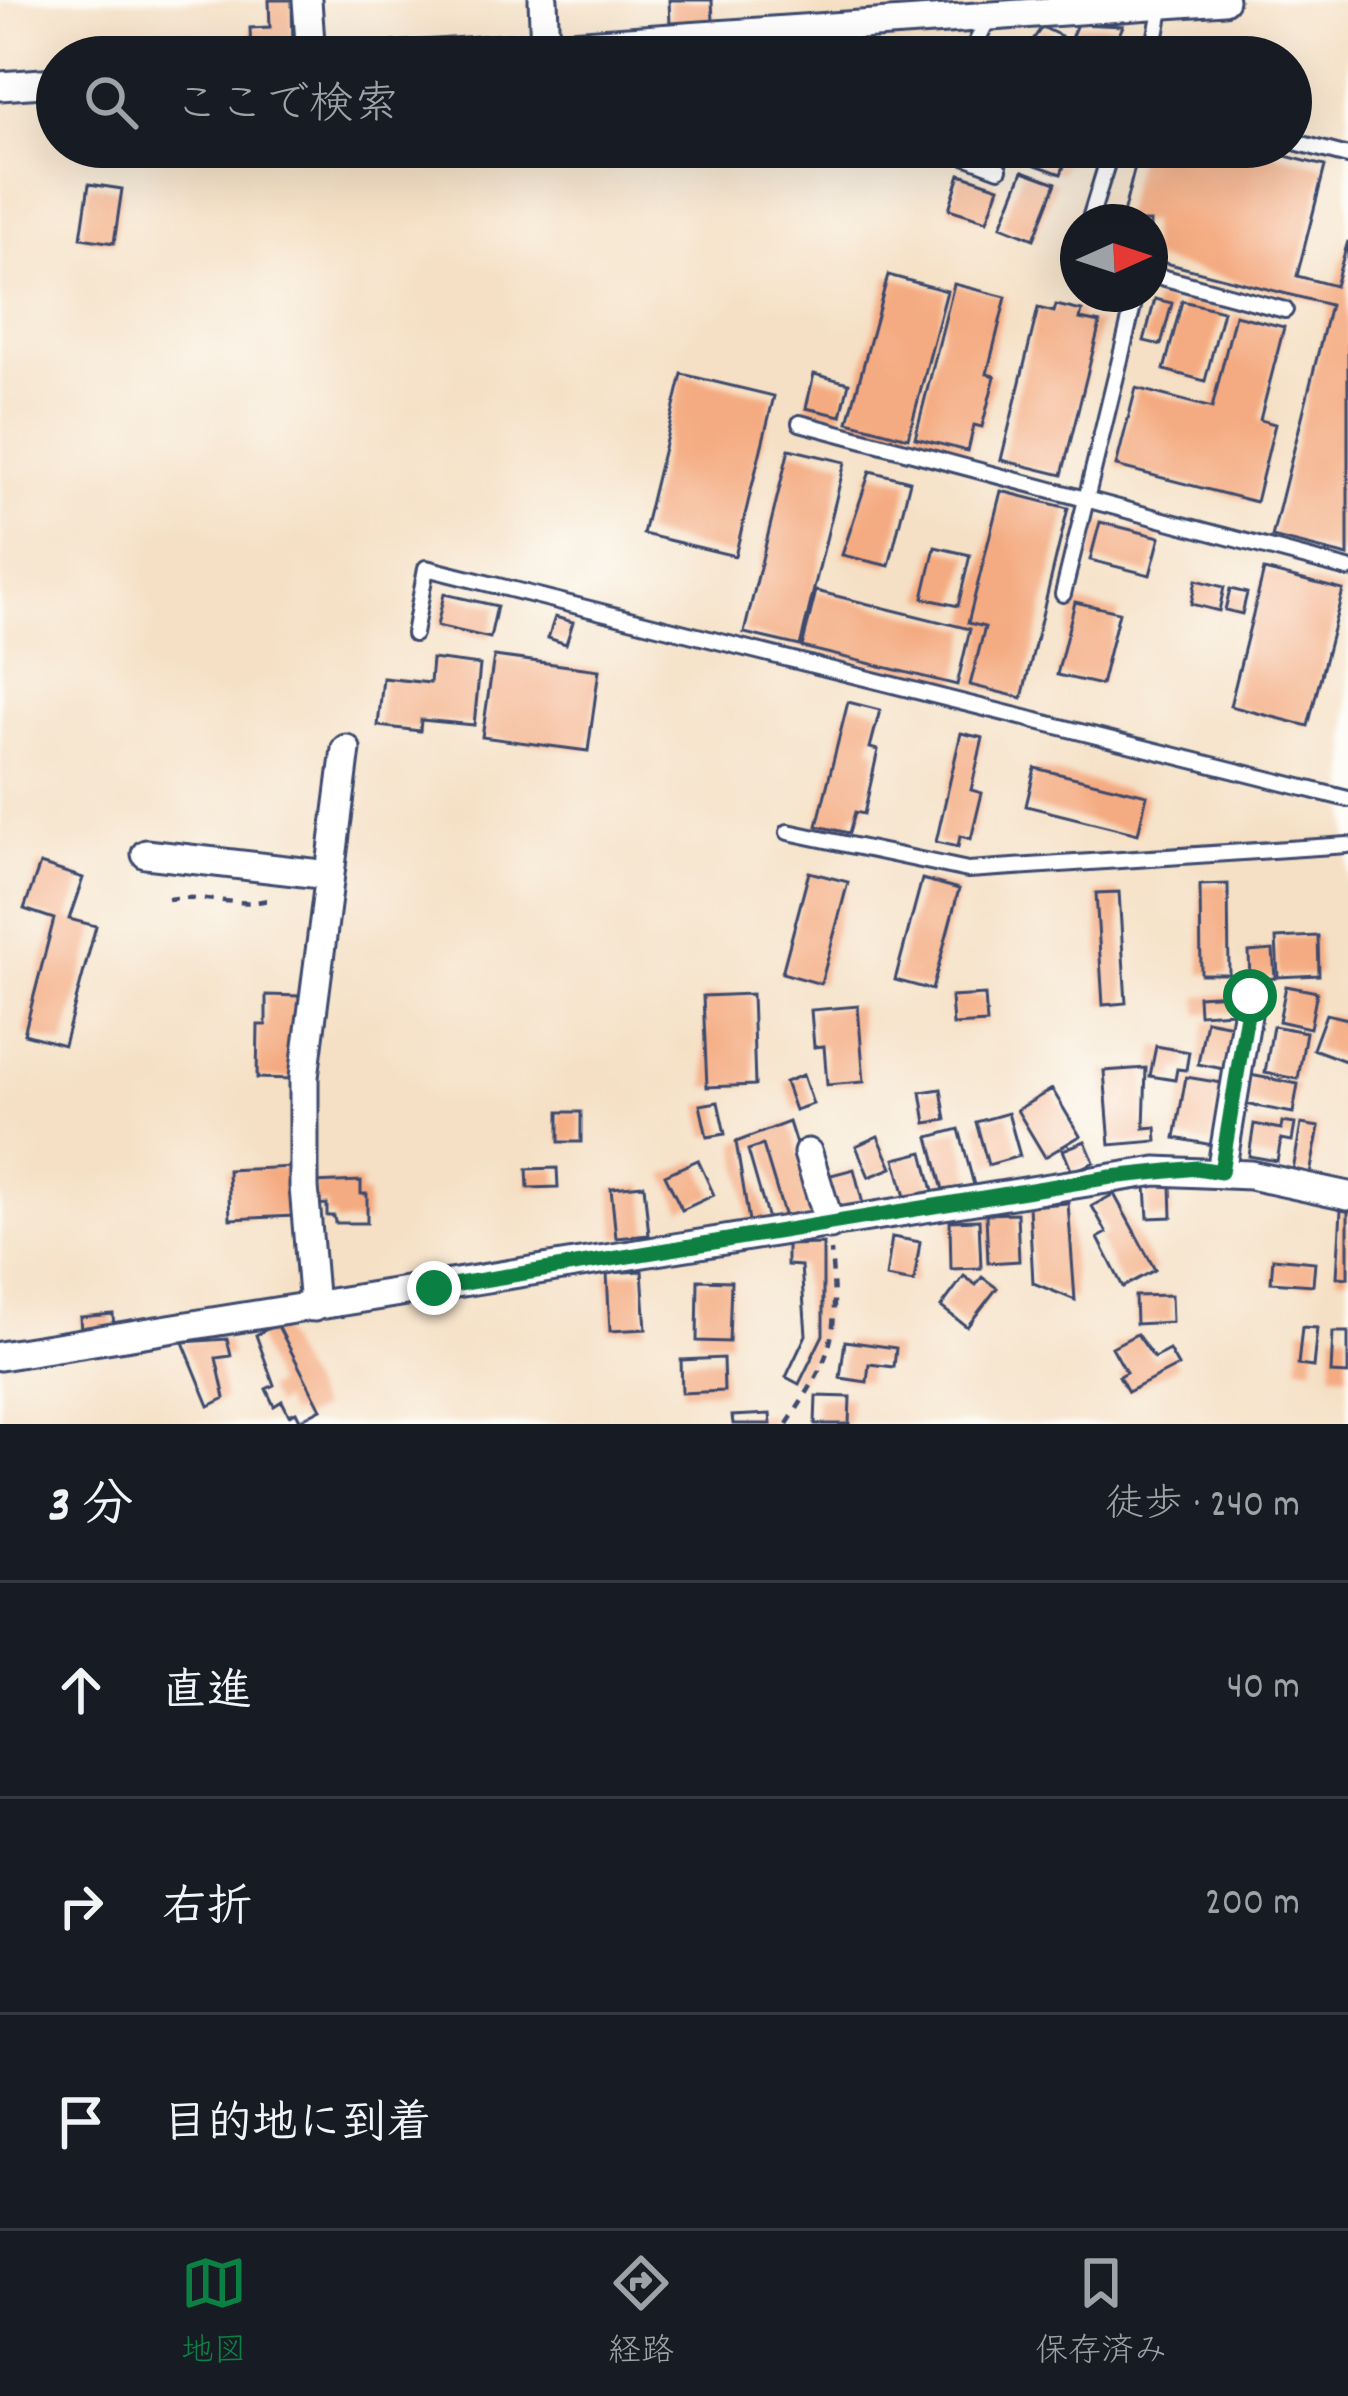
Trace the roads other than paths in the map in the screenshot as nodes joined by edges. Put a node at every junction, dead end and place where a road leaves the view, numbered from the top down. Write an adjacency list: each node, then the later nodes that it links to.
1 (307, 0): 6 (street)
2 (543, 0): 7 (street)
3 (1224, 0): 4 (street)
4 (1162, 4): 5 (street); 10 (lane)
5 (989, 17): 8 (street); 9 (lane)
6 (309, 36)
7 (544, 36)
8 (717, 36)
9 (980, 36)
10 (1156, 36)
11 (36, 83): 12 (street)
12 (0, 86)
13 (1312, 147): 14 (lane)
14 (1348, 156)
15 (1106, 168): 16 (lane)
16 (1095, 204)
17 (1168, 279): 18 (lane)
18 (1285, 310)
19 (1132, 312): 21 (lane)
20 (800, 423): 21 (lane)
21 (1087, 500): 22 (lane); 23 (lane)
22 (1348, 569)
23 (1063, 594)
24 (414, 634): 26 (lane)
25 (346, 748): 30 (street)
26 (1348, 799)
27 (788, 832): 28 (lane)
28 (1348, 845)
29 (146, 854): 30 (street)
30 (327, 890): 36 (street)
31 (1250, 996): 33 (street)
32 (808, 1153): 35 (street)
33 (1221, 1172): 34 (street); 35 (street)
34 (1348, 1196)
35 (830, 1225): 36 (street)
36 (314, 1306): 37 (street)
37 (0, 1356)

